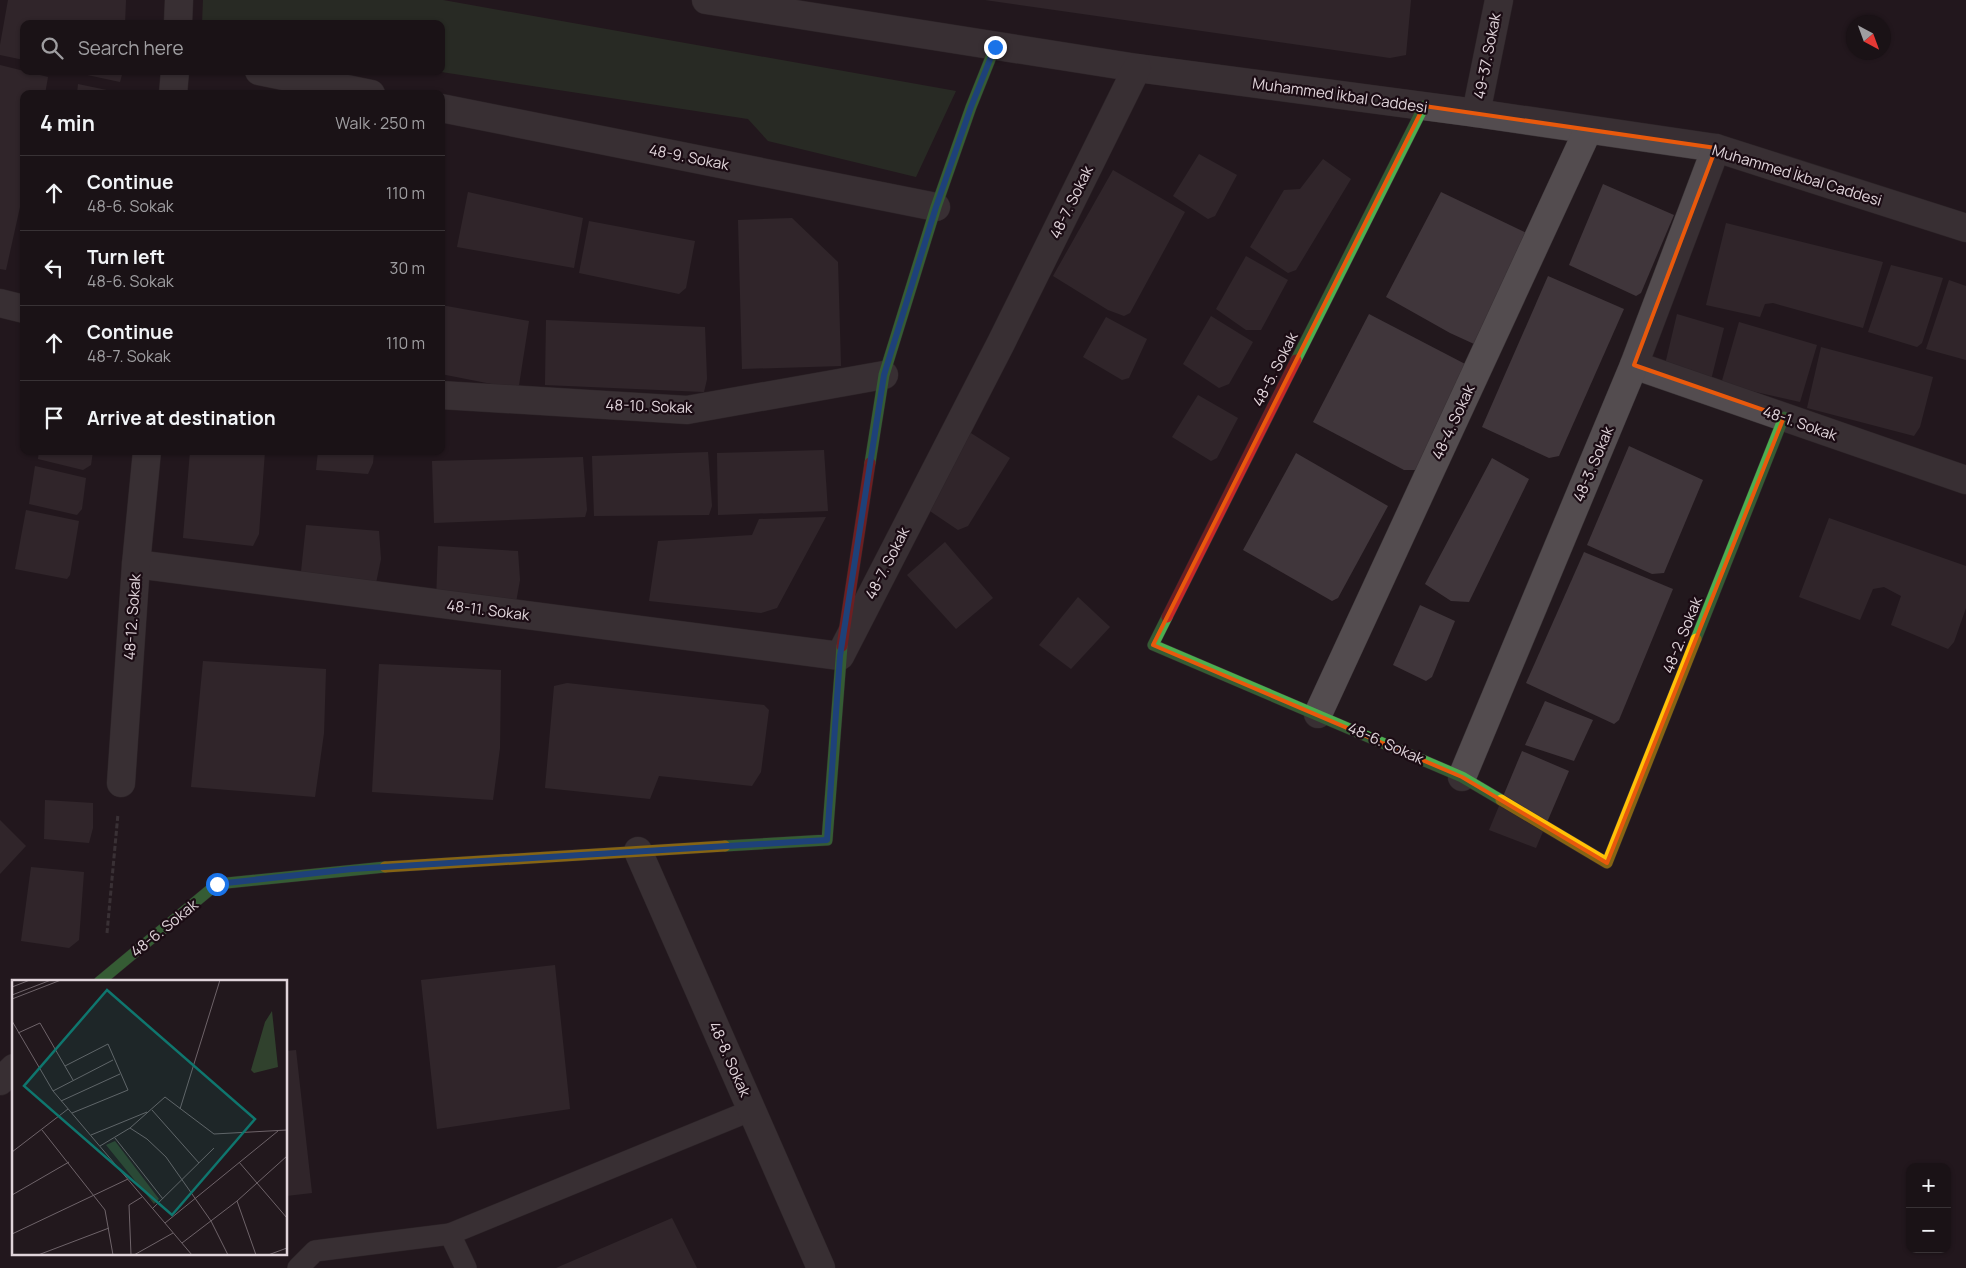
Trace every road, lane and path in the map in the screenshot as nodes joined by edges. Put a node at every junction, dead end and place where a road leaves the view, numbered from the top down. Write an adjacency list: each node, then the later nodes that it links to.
1 (179, 0): 4 (street)
2 (706, 0): 5 (street, Muhammed İkbal Caddesi)
3 (1499, 0): 13 (street, 49-37. Sokak)
4 (178, 20)
5 (995, 47): 6 (street, Muhammed İkbal Caddesi); 16 (street, 48-7. Sokak)
6 (1137, 68): 11 (street, Muhammed İkbal Caddesi); 28 (street, 48-7. Sokak)
7 (175, 75): 9 (street)
8 (278, 75): 10 (street)
9 (173, 90)
10 (352, 90)
11 (1424, 106): 13 (street, Muhammed İkbal Caddesi); 27 (street, 48-5. Sokak)
12 (445, 109): 16 (street, 48-9. Sokak)
13 (1476, 113): 14 (street, Muhammed İkbal Caddesi)
14 (1588, 130): 15 (street, Muhammed İkbal Caddesi); 29 (street, 48-4. Sokak)
15 (1716, 148): 17 (street, Muhammed İkbal Caddesi); 20 (street, 48-3. Sokak)
16 (936, 207): 21 (street, 48-7. Sokak)
17 (1966, 228)
18 (0, 303): 19 (street)
19 (20, 308)
20 (1634, 365): 23 (street, 48-1. Sokak); 30 (street, 48-3. Sokak)
21 (884, 375): 22 (street, 48-10. Sokak); 28 (street, 48-7. Sokak)
22 (445, 395)
23 (1784, 417): 25 (street, 48-1. Sokak); 33 (street, 48-2. Sokak)
24 (147, 455): 26 (street, 48-12. Sokak)
25 (1966, 480)
26 (136, 564): 28 (street, 48-11. Sokak); 31 (street, 48-12. Sokak)
27 (1154, 644): 29 (street, 48-6. Sokak)
28 (840, 656): 32 (street, 48-6. Sokak)
29 (1318, 714): 30 (street, 48-6. Sokak)
30 (1462, 777): 33 (street, 48-6. Sokak)
31 (121, 783): 34 (path)
32 (638, 851): 34 (street, 48-6. Sokak); 37 (street, 48-8. Sokak)
33 (1607, 863)
34 (101, 980)
35 (12, 1070): 36 (street)
36 (0, 1081)
37 (752, 1110): 38 (lane); 41 (street, 48-8. Sokak)
38 (450, 1234): 39 (lane); 40 (lane)
39 (298, 1268)
40 (466, 1268)
41 (821, 1268)

